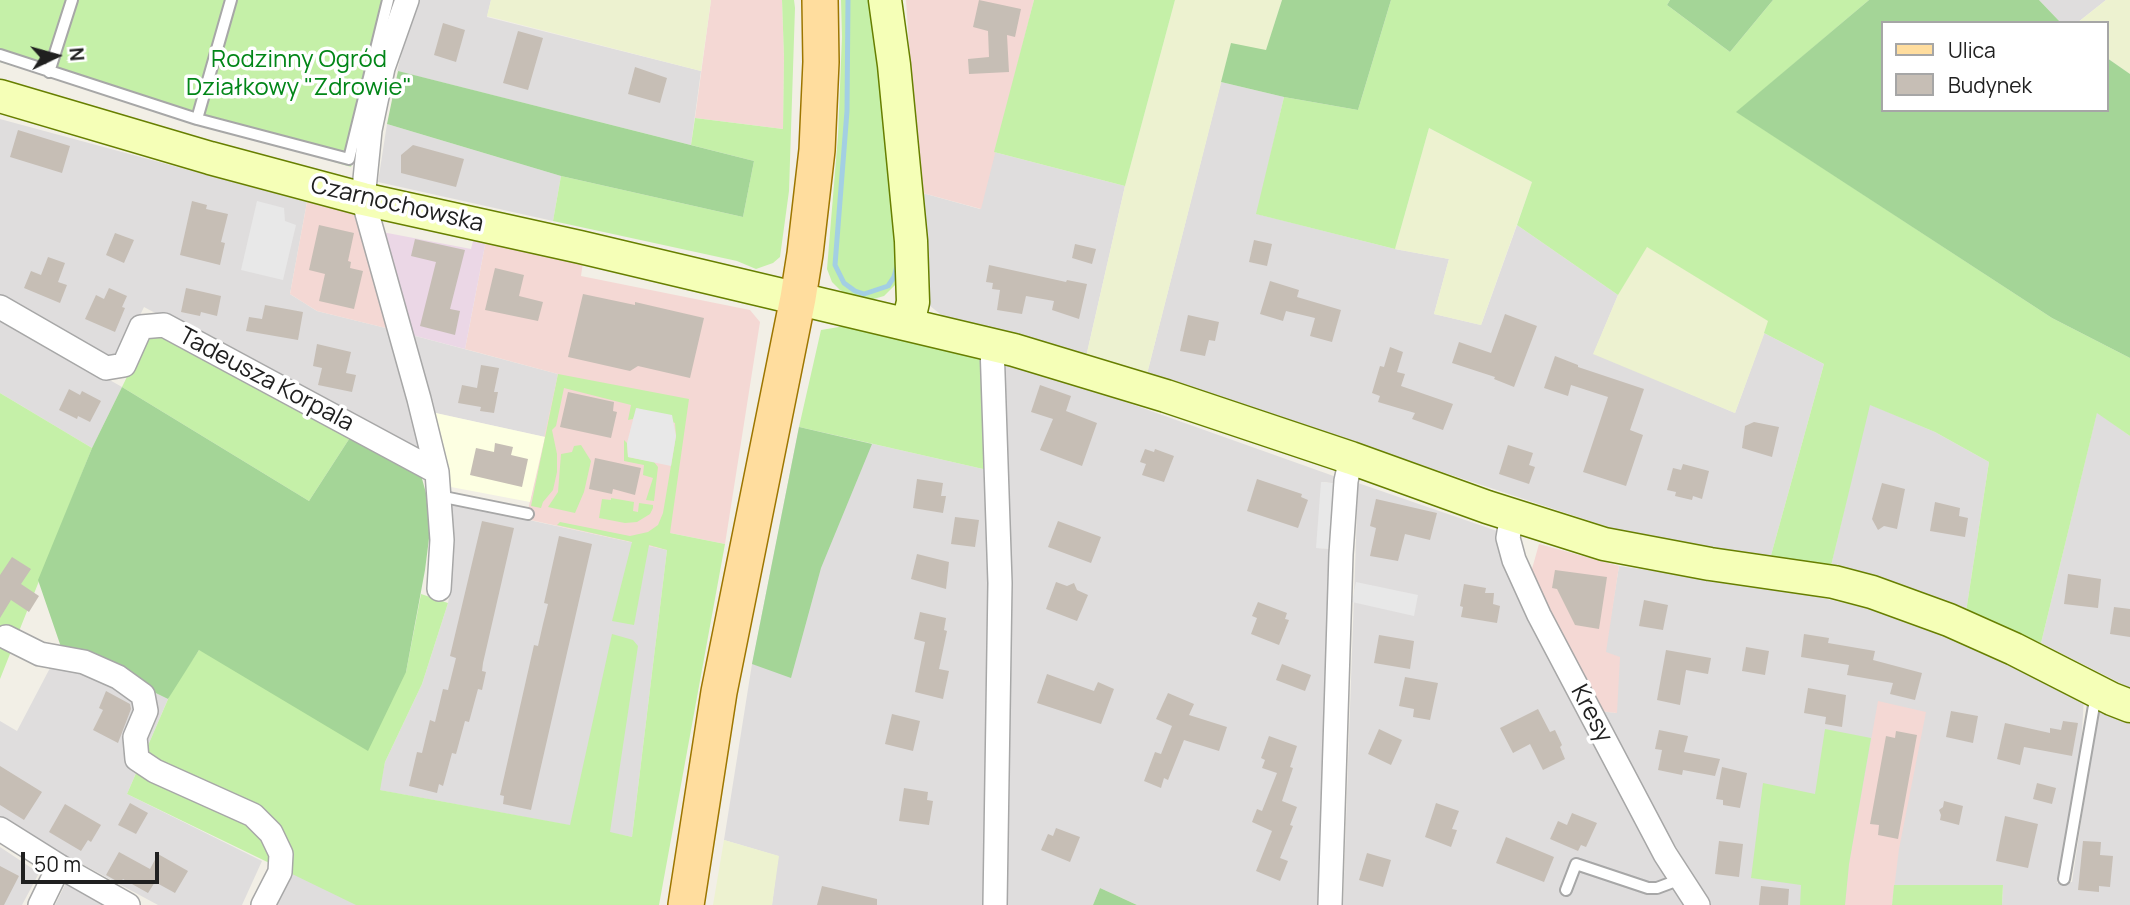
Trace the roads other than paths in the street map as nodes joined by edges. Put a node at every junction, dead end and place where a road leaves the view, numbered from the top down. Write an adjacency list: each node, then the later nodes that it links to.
1 (72, 0): 8 (lane)
2 (231, 0): 10 (lane)
3 (388, 0): 10 (lane)
4 (407, 0): 11 (street)
5 (820, 0): 12 (main road)
6 (884, 0): 14 (street)
7 (0, 55): 8 (lane)
8 (49, 72): 10 (lane)
9 (0, 96): 11 (street, Czarnochowska)
10 (197, 119)
11 (363, 199): 12 (street, Czarnochowska); 17 (street)
12 (798, 298): 14 (street, Czarnochowska); 33 (main road)
13 (0, 307): 17 (street, Tadeusza Korpala)
14 (908, 324): 15 (street, Czarnochowska)
15 (992, 345): 16 (street, Czarnochowska); 34 (street)
16 (1351, 458): 20 (street, Czarnochowska); 35 (street)
17 (437, 472): 18 (street)
18 (439, 496): 19 (lane); 21 (street)
19 (528, 513)
20 (1513, 515): 23 (street, Czarnochowska); 27 (street, Kresy)
21 (439, 589)
22 (6, 638): 30 (street)
23 (2097, 691): 24 (street, Czarnochowska); 28 (lane)
24 (2130, 706)
25 (0, 830): 26 (street)
26 (59, 866): 31 (street); 32 (street)
27 (1681, 879): 29 (lane); 36 (street, Kresy)
28 (2064, 879)
29 (1566, 890)
30 (269, 895)
31 (40, 905)
32 (128, 905)
33 (686, 905)
34 (995, 905)
35 (1330, 905)
36 (1698, 905)

